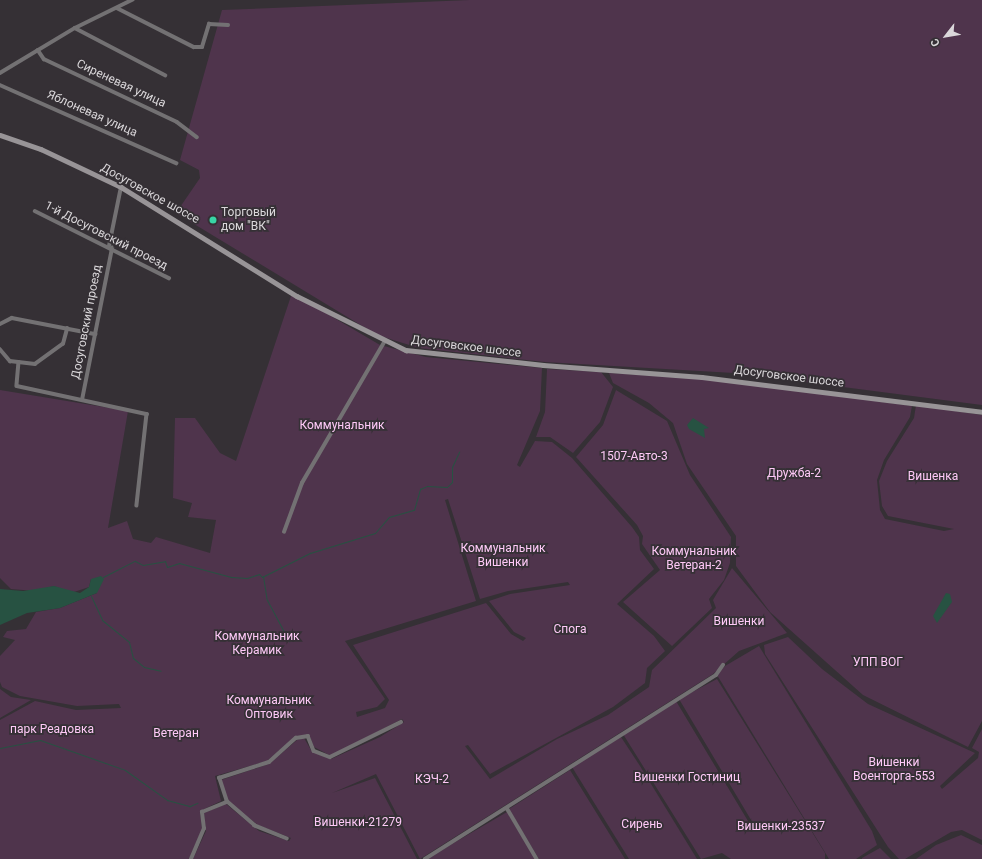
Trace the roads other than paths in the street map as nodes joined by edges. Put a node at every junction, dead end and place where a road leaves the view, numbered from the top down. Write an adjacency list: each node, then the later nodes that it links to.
1 (132, 0): 2 (street)
2 (117, 8): 3 (street); 4 (street)
3 (228, 25)
4 (75, 28): 5 (street); 7 (street)
5 (38, 50): 6 (street); 10 (street, Сиреневая улица)
6 (0, 73)
7 (165, 75)
8 (0, 85): 11 (street, Яблоневая улица)
9 (0, 135): 12 (main road, Досуговское шоссе)
10 (197, 137)
11 (176, 162)
12 (121, 187): 14 (street, Досуговский проезд); 19 (main road, Досуговское шоссе)
13 (35, 212): 14 (street, 1-й Досуговский проезд)
14 (110, 247): 15 (street, 1-й Досуговский проезд); 18 (street, Досуговский проезд)
15 (169, 278)
16 (0, 324): 17 (street)
17 (67, 329): 18 (street); 21 (street)
18 (95, 334): 22 (street, Досуговский проезд)
19 (385, 342): 23 (main road, Досуговское шоссе); 25 (street)
20 (0, 349): 21 (street)
21 (19, 362): 22 (street)
22 (82, 400): 24 (street)
23 (982, 412)
24 (137, 505)
25 (284, 532)
26 (724, 665): 29 (street)
27 (401, 722): 28 (street)
28 (227, 802): 30 (street); 31 (street)
29 (507, 808): 32 (street); 33 (street)
30 (287, 839)
31 (191, 859)
32 (425, 859)
33 (537, 859)

